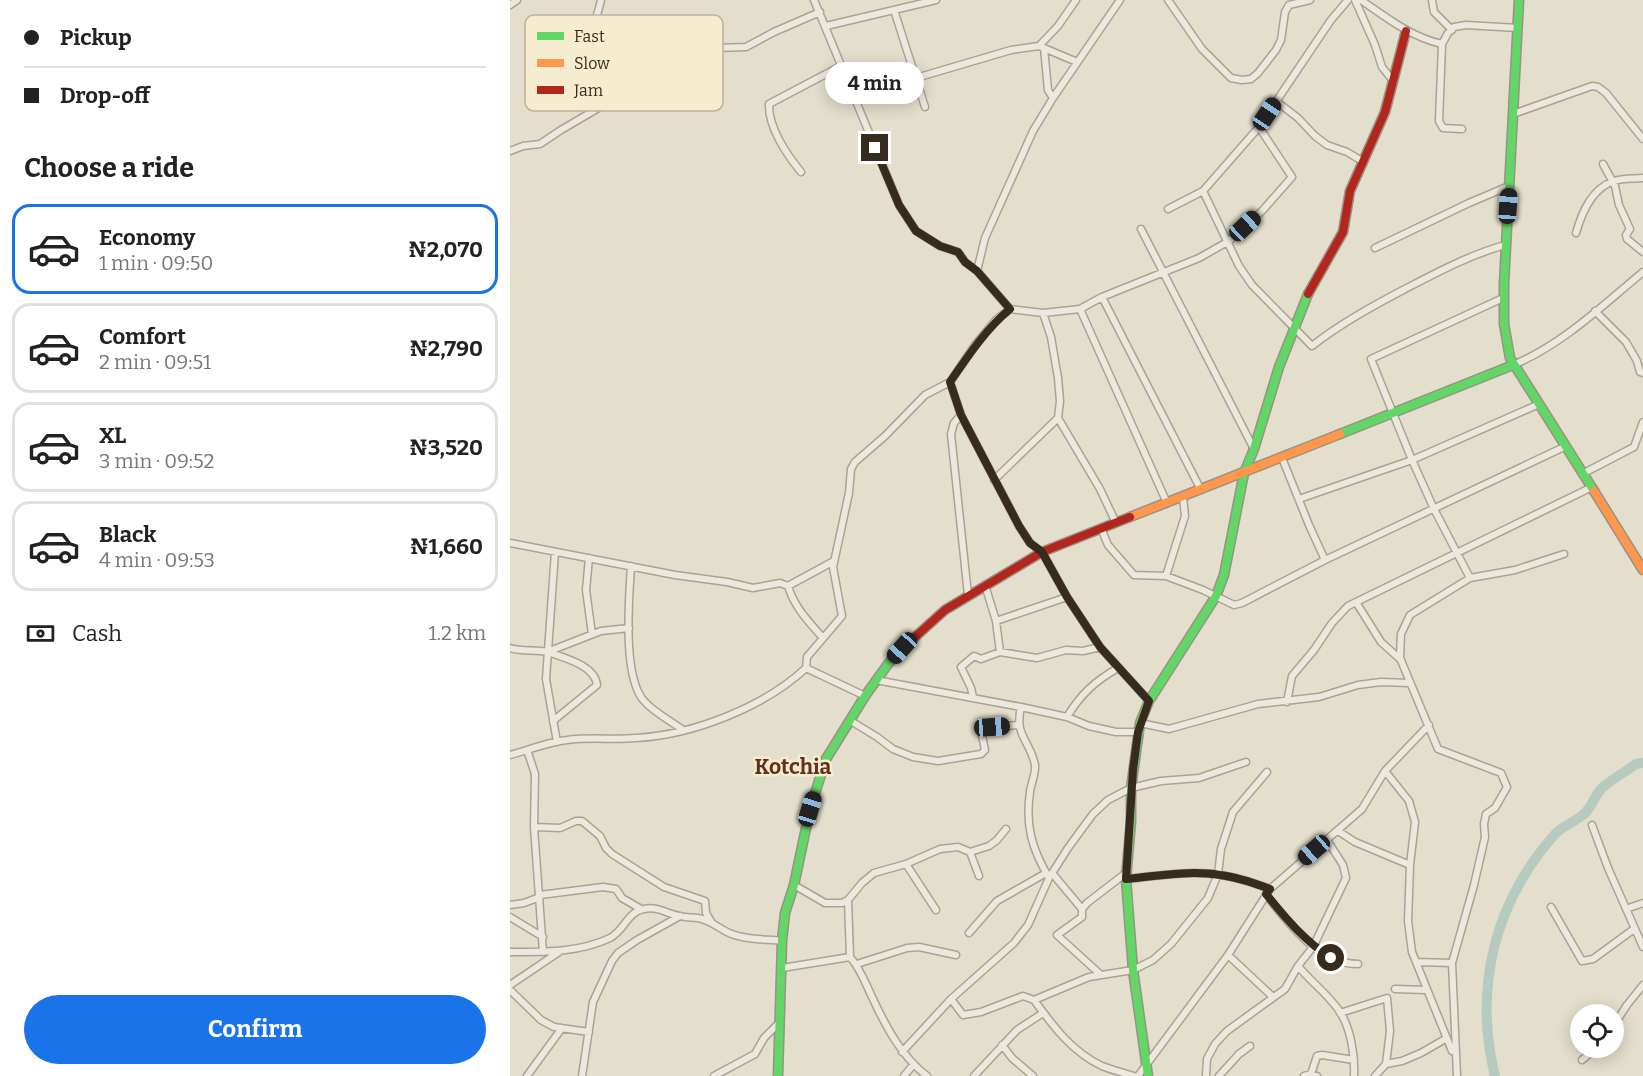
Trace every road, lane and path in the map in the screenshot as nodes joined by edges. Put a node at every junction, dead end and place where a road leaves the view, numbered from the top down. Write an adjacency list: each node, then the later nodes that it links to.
1 (517, 0): 14 (street)
2 (601, 0): 17 (street)
3 (814, 0): 16 (street)
4 (936, 0): 15 (street)
5 (1076, 0): 23 (street)
6 (1120, 0): 25 (street)
7 (1168, 0): 8 (street)
8 (1310, 0)
9 (1348, 0): 30 (street)
10 (1355, 0): 28 (street)
11 (1361, 0): 21 (street)
12 (1432, 0): 20 (street)
13 (1518, 0): 19 (main road)
14 (510, 5)
15 (894, 10): 18 (street); 27 (street)
16 (820, 12): 18 (street); 24 (street)
17 (597, 15)
18 (826, 26): 26 (street)
19 (1518, 28): 20 (street); 33 (main road)
20 (1452, 30): 22 (street)
21 (1406, 31): 22 (street); 28 (main road)
22 (1442, 44): 35 (street)
23 (1042, 47): 25 (street); 27 (street); 29 (street)
24 (723, 48)
25 (1077, 62): 29 (street)
26 (841, 66): 40 (street); 52 (street)
27 (916, 78): 31 (street)
28 (1394, 82): 38 (main road)
29 (1053, 98): 52 (street)
30 (1276, 101): 34 (street); 38 (street)
31 (925, 107)
32 (594, 111): 37 (street)
33 (1513, 114): 36 (street); 43 (main road)
34 (1258, 127): 44 (street); 48 (street)
35 (1462, 129)
36 (1642, 137)
37 (510, 151)
38 (1362, 161): 61 (main road)
39 (1603, 164): 42 (street)
40 (801, 172)
41 (1643, 178): 42 (street)
42 (1613, 181): 47 (street); 51 (street)
43 (1509, 186): 49 (main road); 50 (street)
44 (1203, 191): 45 (street); 48 (street)
45 (1168, 209)
46 (1140, 229): 53 (street)
47 (1576, 233)
48 (1228, 241): 53 (street); 61 (street)
49 (1505, 245): 56 (main road); 61 (street)
50 (1375, 248)
51 (1643, 252)
52 (977, 271): 57 (street)
53 (1162, 273): 55 (street); 72 (street)
54 (1642, 273): 59 (street)
55 (1102, 297): 58 (street); 79 (street)
56 (1503, 298): 63 (main road); 67 (street)
57 (1010, 309): 60 (street); 65 (street)
58 (1080, 309): 60 (street); 82 (street)
59 (1595, 311): 62 (street); 63 (street)
60 (1043, 314): 69 (street)
61 (1293, 329): 72 (main road)
62 (1640, 364): 64 (street)
63 (1513, 365): 66 (main road); 67 (main road)
64 (1643, 373)
65 (950, 382): 68 (street); 93 (street)
66 (1538, 405): 71 (main road); 74 (street)
67 (1392, 412): 73 (main road); 74 (street)
68 (961, 415): 77 (street); 100 (street)
69 (1058, 418): 77 (street); 84 (street)
70 (1643, 422): 76 (street)
71 (1564, 447): 76 (main road); 83 (street)
72 (1254, 449): 75 (main road)
73 (1282, 458): 75 (main road); 81 (street)
74 (1412, 460): 81 (street); 83 (street)
75 (1244, 473): 79 (main road); 101 (main road)
76 (1582, 474): 78 (main road)
77 (994, 480): 88 (street)
78 (1590, 488): 89 (street); 95 (main road)
79 (1201, 490): 80 (main road)
80 (1183, 497): 82 (main road); 96 (street)
81 (1299, 499): 92 (street)
82 (1167, 503): 84 (main road)
83 (1434, 509): 89 (street); 92 (street)
84 (1116, 523): 85 (main road)
85 (1101, 528): 88 (main road); 96 (street)
86 (510, 543): 87 (street)
87 (555, 552): 91 (street); 110 (street)
88 (1042, 552): 98 (main road); 102 (street)
89 (1457, 553): 97 (street); 103 (street)
90 (1564, 554): 97 (street)
91 (589, 558): 94 (street); 106 (street)
92 (1325, 560): 101 (street)
93 (835, 561): 99 (street); 107 (street)
94 (631, 566): 99 (street); 105 (street)
95 (1643, 570)
96 (1166, 576): 101 (street)
97 (1470, 578): 112 (street)
98 (985, 585): 100 (main road); 104 (street)
99 (788, 586): 107 (street)
100 (969, 595): 115 (main road)
101 (1216, 596): 119 (main road)
102 (1067, 597): 104 (street); 108 (street)
103 (1356, 602): 112 (street); 120 (street)
104 (996, 621): 111 (street)
105 (629, 628): 106 (street); 128 (street)
106 (592, 634): 110 (street)
107 (823, 638): 113 (street)
108 (1100, 647): 111 (street); 114 (street)
109 (510, 648): 110 (street)
110 (547, 652): 123 (street); 123 (street)
111 (1000, 652): 118 (street)
112 (1401, 661): 116 (street)
113 (806, 668): 117 (street); 128 (street)
114 (1118, 668): 119 (street); 122 (street)
115 (876, 680): 117 (main road); 118 (street)
116 (1409, 683): 120 (street); 126 (street)
117 (865, 696): 124 (main road)
118 (974, 697): 121 (street)
119 (1149, 701): 127 (main road)
120 (1287, 702): 127 (street)
121 (1021, 707): 122 (street); 125 (street)
122 (1067, 717): 127 (street)
123 (553, 721): 129 (street)
124 (851, 721): 125 (street); 148 (main road)
125 (1018, 725): 144 (street)
126 (1428, 725): 133 (street); 175 (street)
127 (1139, 728): 135 (main road)
128 (683, 730): 129 (street)
129 (557, 742): 130 (street)
130 (527, 750): 131 (street); 137 (street)
131 (510, 755)
132 (1246, 762): 135 (street)
133 (1385, 771): 139 (street); 143 (street)
134 (1267, 772): 145 (street)
135 (1131, 788): 144 (street); 147 (main road)
136 (1592, 825): 157 (street)
137 (534, 827): 150 (street); 161 (street)
138 (1006, 829): 141 (street)
139 (1338, 831): 140 (street); 143 (street)
140 (1327, 840): 149 (street); 166 (street)
141 (970, 852): 142 (street); 146 (street)
142 (906, 864): 151 (street); 158 (street)
143 (1410, 865): 174 (street)
144 (1049, 874): 156 (street); 163 (street); 188 (street)
145 (1218, 874): 147 (street); 149 (street); 180 (street)
146 (979, 876)
147 (1126, 876): 156 (street); 180 (main road)
148 (794, 885): 151 (street); 165 (main road)
149 (1268, 892): 166 (street); 172 (street)
150 (540, 896): 153 (street); 155 (street); 164 (street)
151 (848, 900): 173 (street)
152 (1643, 903): 157 (street)
153 (510, 906)
154 (1551, 907): 162 (street)
155 (641, 909): 159 (street); 170 (street)
156 (1082, 909): 181 (street)
157 (1626, 909): 162 (street)
158 (936, 910)
159 (680, 916): 161 (street); 195 (street)
160 (510, 917): 164 (street)
161 (713, 923): 165 (street)
162 (1634, 928): 167 (street)
163 (969, 933)
164 (543, 937): 169 (street)
165 (782, 942): 179 (main road)
166 (1313, 947): 177 (street); 178 (street)
167 (1643, 947)
168 (510, 952): 169 (street)
169 (543, 952): 170 (street)
170 (560, 952): 182 (street)
171 (956, 954): 176 (street)
172 (1228, 955): 187 (street); 206 (street)
173 (850, 957): 176 (street); 179 (street)
174 (1416, 962): 175 (street); 186 (street)
175 (1452, 963): 200 (street)
176 (857, 964): 199 (street)
177 (1358, 964)
178 (1298, 966): 187 (street); 192 (street)
179 (782, 968): 193 (main road)
180 (1133, 970): 181 (street); 206 (main road)
181 (1101, 975): 189 (street)
182 (510, 985)
183 (1643, 986): 190 (street)
184 (1395, 989): 186 (street)
185 (510, 990): 194 (street)
186 (1426, 990): 196 (street)
187 (1274, 997): 218 (street)
188 (951, 999): 189 (street); 199 (street)
189 (1034, 1000): 191 (street)
190 (1624, 1010)
191 (1043, 1013): 197 (street); 216 (street)
192 (1340, 1013): 202 (street); 204 (street)
193 (781, 1022): 210 (street); 211 (main road)
194 (562, 1028): 195 (street); 209 (street)
195 (589, 1032): 207 (street)
196 (1447, 1038): 200 (street); 204 (street)
197 (1002, 1045): 214 (street); 215 (street)
198 (1250, 1046): 219 (street)
199 (902, 1052): 205 (street)
200 (1455, 1057): 222 (street)
201 (1584, 1058): 203 (street)
202 (1354, 1060): 208 (street); 220 (street)
203 (1582, 1060)
204 (1386, 1064): 221 (street)
205 (913, 1065): 212 (street); 213 (street)
206 (1146, 1066): 216 (street); 217 (main road)
207 (584, 1074)
208 (1311, 1075)
209 (527, 1076)
210 (714, 1076)
211 (778, 1076)
212 (904, 1076)
213 (927, 1076)
214 (974, 1076)
215 (1033, 1076)
216 (1136, 1076)
217 (1148, 1076)
218 (1206, 1076)
219 (1219, 1076)
220 (1354, 1076)
221 (1375, 1076)
222 (1457, 1076)

